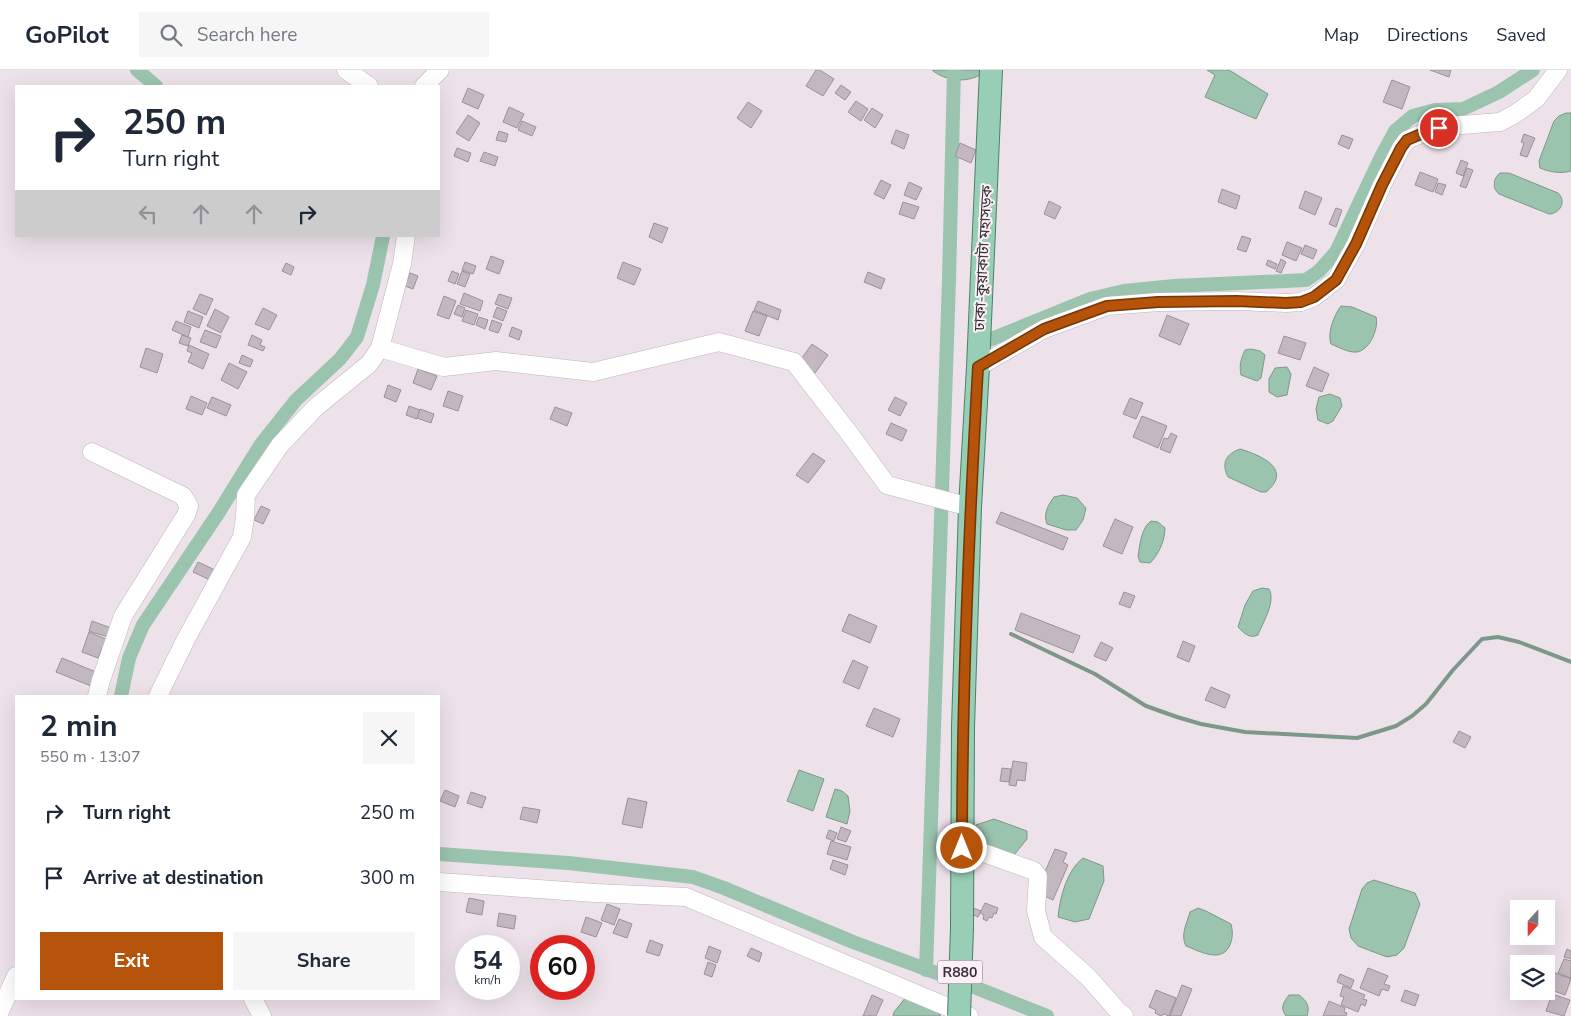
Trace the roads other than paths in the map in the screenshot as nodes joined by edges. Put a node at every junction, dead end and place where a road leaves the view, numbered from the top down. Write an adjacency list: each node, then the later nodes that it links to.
1 (346, 70): 5 (street)
2 (440, 70): 6 (street)
3 (991, 70): 9 (main road, ঢাকা-কুয়াকাটা মহাসড়ক / R880)
4 (1558, 70): 9 (street)
5 (368, 85)
6 (425, 85)
7 (406, 237): 8 (street)
8 (380, 348): 11 (street); 13 (street)
9 (978, 367): 11 (main road, ঢাকা-কুয়াকাটা মহাসড়ক / R880)
10 (92, 452): 12 (street)
11 (970, 507): 14 (main road, ঢাকা-কুয়াকাটা মহাসড়ক / R880)
12 (97, 695)
13 (158, 695)
14 (962, 848): 20 (main road, ঢাকা-কুয়াকাটা মহাসড়ক / R880, bridge); 22 (street)
15 (440, 882): 21 (street)
16 (15, 978): 18 (street)
17 (254, 1000): 19 (street)
18 (0, 1011)
19 (262, 1016)
20 (959, 1016)
21 (969, 1016)
22 (1124, 1016)

